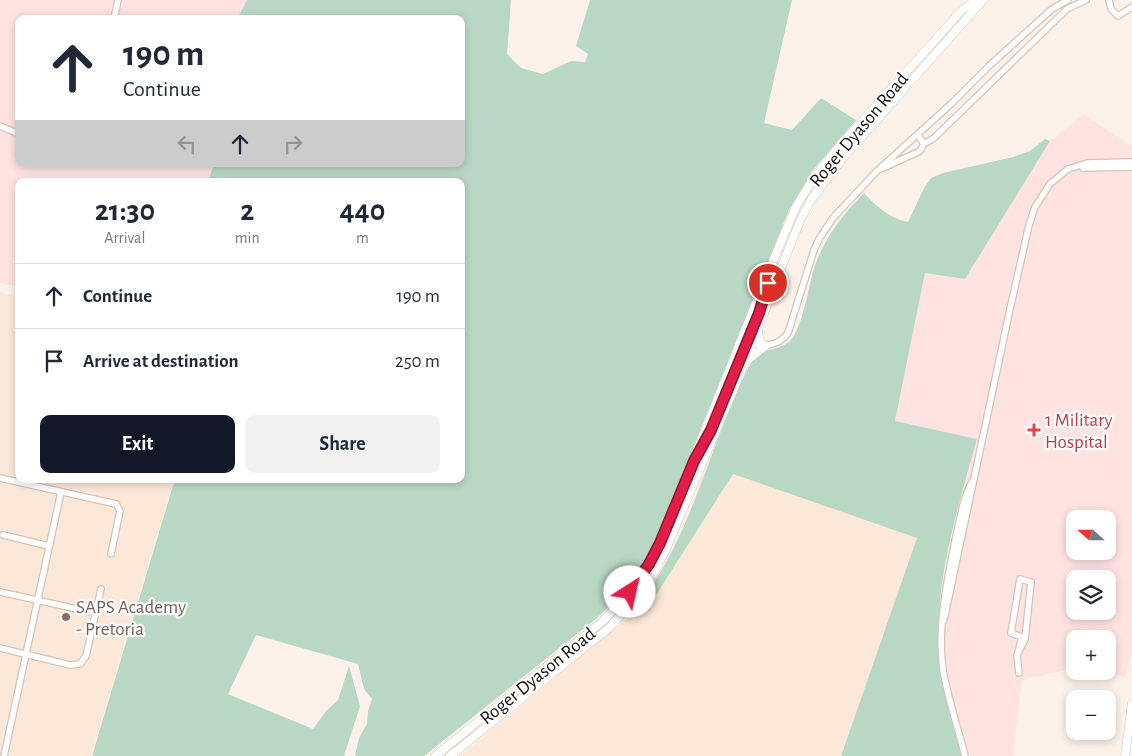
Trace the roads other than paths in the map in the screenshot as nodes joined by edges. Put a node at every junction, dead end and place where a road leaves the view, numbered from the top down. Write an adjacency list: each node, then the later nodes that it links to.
1 (118, 0): 9 (street)
2 (976, 0): 18 (main road, Roger Dyason Road)
3 (983, 0): 19 (main road, Roger Dyason Road)
4 (1086, 0): 8 (street)
5 (1108, 0): 7 (street)
6 (1065, 1): 8 (street); 12 (street)
7 (1132, 7)
8 (1067, 9): 13 (street)
9 (115, 15)
10 (0, 126): 11 (street)
11 (15, 132)
12 (918, 134): 13 (street); 16 (street)
13 (924, 144): 16 (street)
14 (1132, 162): 17 (street)
15 (1132, 167): 17 (street)
16 (877, 171): 21 (street)
17 (1061, 174): 45 (street)
18 (772, 263): 20 (main road); 23 (main road, Roger Dyason Road)
19 (759, 325): 20 (main road, Roger Dyason Road); 21 (main road)
20 (750, 343): 21 (street); 22 (main road, Roger Dyason Road); 23 (main road)
21 (764, 346): 22 (main road)
22 (745, 364): 40 (main road, Roger Dyason Road)
23 (694, 461): 39 (main road, Roger Dyason Road)
24 (0, 478): 25 (street)
25 (15, 481)
26 (22, 483): 27 (street)
27 (61, 492): 29 (street); 30 (street)
28 (4, 535): 29 (street)
29 (49, 546): 33 (street)
30 (111, 554)
31 (101, 589): 34 (street)
32 (0, 592): 33 (street)
33 (37, 600): 34 (street); 37 (street)
34 (95, 613): 37 (street)
35 (0, 648): 37 (street)
36 (1018, 653): 36 (street); 38 (street)
37 (26, 654): 42 (street)
38 (1018, 673)
39 (528, 682): 40 (main road); 43 (main road, Roger Dyason Road)
40 (534, 689): 44 (main road, Roger Dyason Road)
41 (1132, 703): 46 (main road)
42 (4, 756)
43 (435, 756)
44 (450, 756)
45 (965, 756)
46 (1125, 756)

